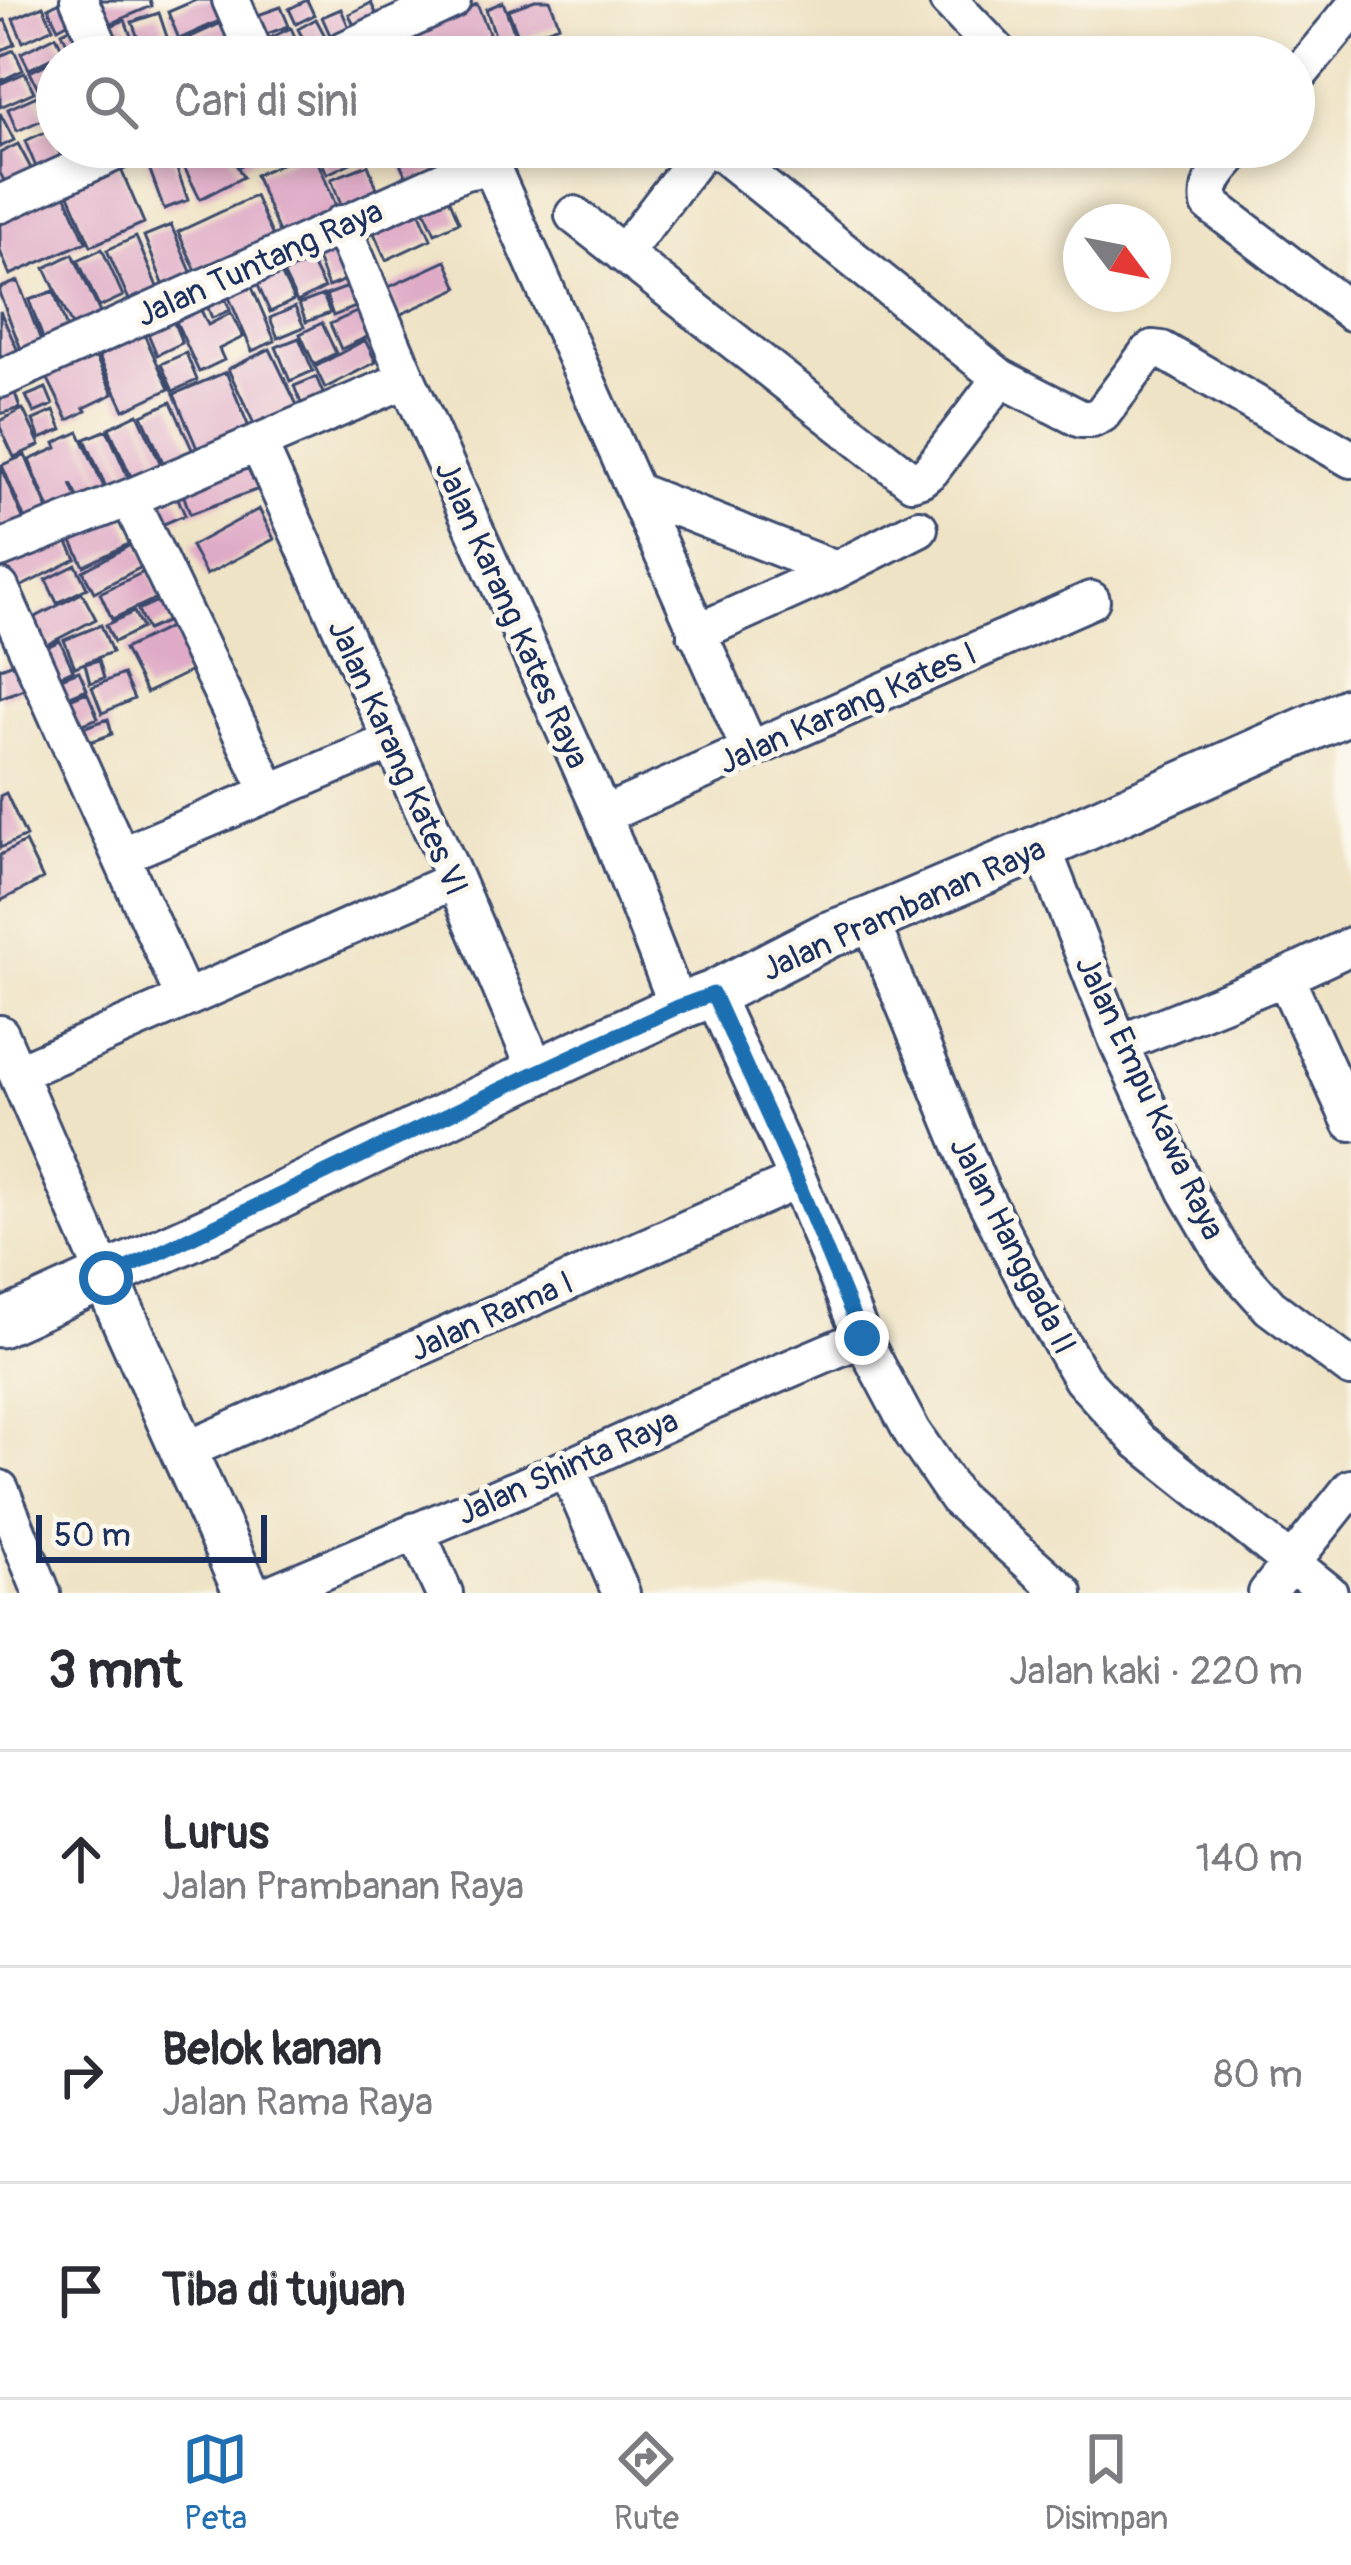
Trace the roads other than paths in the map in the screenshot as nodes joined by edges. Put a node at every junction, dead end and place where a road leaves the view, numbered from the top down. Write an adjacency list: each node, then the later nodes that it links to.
1 (79, 0): 6 (street)
2 (231, 0): 7 (street)
3 (452, 0): 8 (street)
4 (948, 0): 9 (street)
5 (1351, 11): 10 (street)
6 (95, 36)
7 (247, 36)
8 (374, 36)
9 (983, 36)
10 (1315, 55)
11 (80, 168): 15 (street)
12 (693, 168): 18 (street)
13 (736, 168): 20 (street)
14 (1221, 168): 19 (street)
15 (0, 204)
16 (574, 215): 18 (street)
17 (341, 224): 21 (street, Jalan Tuntang Raya); 22 (street, Jalan Karang Kates Raya); 25 (street, Jalan Tuntang Raya)
18 (623, 254): 20 (street)
19 (1351, 312)
20 (1001, 378): 24 (street)
21 (0, 379)
22 (407, 379): 23 (street); 37 (street, Jalan Karang Kates Raya)
23 (258, 443): 26 (street); 34 (street, Jalan Karang Kates VI)
24 (1351, 459)
25 (637, 492): 29 (street); 32 (street)
26 (129, 498): 28 (street); 36 (street)
27 (919, 528): 29 (street)
28 (0, 549)
29 (836, 570): 32 (street)
30 (0, 588): 39 (street)
31 (1091, 600): 35 (street, Jalan Karang Kates I)
32 (696, 632): 35 (street)
33 (1351, 710): 38 (street, Jalan Prambanan Raya)
34 (392, 741): 36 (street); 40 (street, Jalan Karang Kates VI)
35 (750, 750): 37 (street, Jalan Karang Kates I)
36 (270, 793): 39 (street)
37 (603, 815): 45 (street, Jalan Karang Kates Raya)
38 (1042, 847): 41 (street, Jalan Prambanan Raya); 47 (street, Jalan Empu Kawa Raya)
39 (122, 855): 44 (street)
40 (455, 880): 44 (street); 48 (street, Jalan Karang Kates VI)
41 (870, 920): 45 (street, Jalan Prambanan Raya); 62 (street, Jalan Hanggada II)
42 (1351, 946): 43 (street)
43 (1285, 977): 47 (street); 50 (street)
44 (185, 999): 49 (street)
45 (695, 1000): 48 (street, Jalan Prambanan Raya); 51 (street, Jalan Karang Kates Raya)
46 (0, 1034): 49 (street)
47 (1120, 1044): 55 (street, Jalan Empu Kawa Raya)
48 (537, 1072): 52 (street, Jalan Prambanan Raya)
49 (17, 1073): 52 (street)
50 (1349, 1117)
51 (797, 1180): 54 (street, Jalan Karang Kates Raya); 56 (street, Jalan Rama I)
52 (106, 1278): 53 (street, Jalan Prambanan Raya); 56 (street)
53 (0, 1324)
54 (862, 1338): 57 (street, Jalan Shinta Raya); 63 (street, Jalan Karang Kates Raya)
55 (1351, 1368)
56 (185, 1451): 65 (street)
57 (567, 1468): 60 (street, Jalan Shinta Raya); 68 (street)
58 (1351, 1488): 62 (street)
59 (0, 1490): 61 (street)
60 (416, 1532): 66 (street, Jalan Shinta Raya); 67 (street)
61 (9, 1534): 64 (street)
62 (1289, 1562): 69 (street); 70 (street, Jalan Hanggada II)
63 (1049, 1588)
64 (42, 1593)
65 (247, 1593)
66 (272, 1593)
67 (444, 1593)
68 (621, 1593)
69 (1267, 1593)
70 (1329, 1593)

